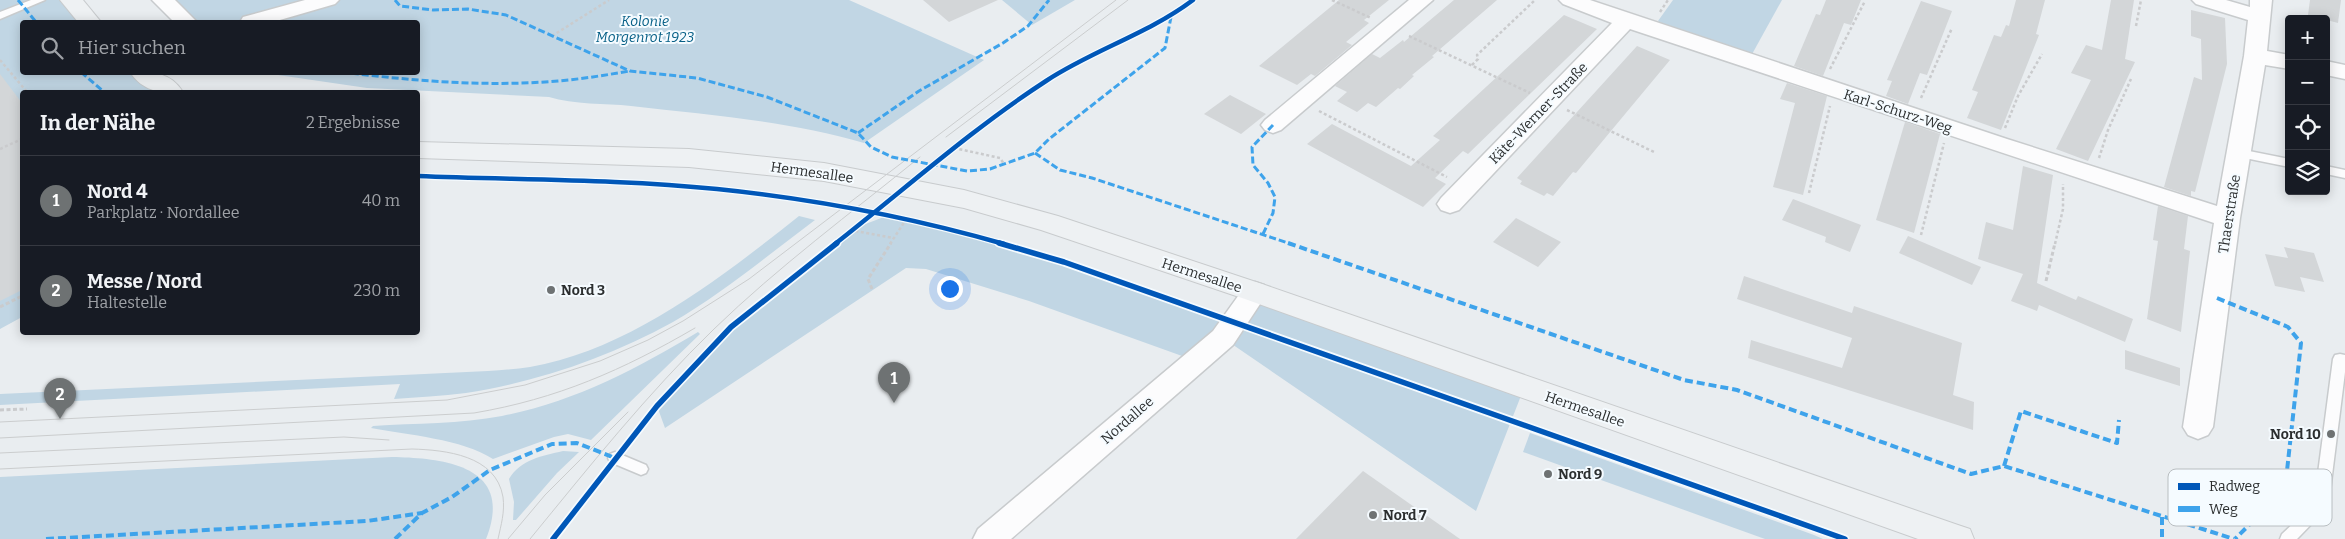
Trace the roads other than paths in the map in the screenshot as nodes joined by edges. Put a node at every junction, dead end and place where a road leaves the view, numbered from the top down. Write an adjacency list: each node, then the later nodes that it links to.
1 (40, 0): 9 (lane)
2 (70, 0): 10 (main road)
3 (163, 0): 11 (street)
4 (328, 0): 12 (street)
5 (1422, 0): 20 (street)
6 (1570, 0): 13 (street, Karl-Schurz-Weg)
7 (2203, 0): 8 (street)
8 (2260, 8): 14 (street, Thaerstraße)
9 (0, 16)
10 (88, 20)
11 (184, 20)
12 (266, 20)
13 (1626, 22): 26 (street, Käte-Werner-Straße); 27 (street, Karl-Schurz-Weg)
14 (2255, 56): 15 (street); 22 (street, Thaerstraße)
15 (2285, 61)
16 (2330, 69): 17 (street)
17 (2345, 72)
18 (146, 75): 19 (main road)
19 (168, 90)
20 (1273, 125)
21 (420, 150): 28 (main road, Hermesallee)
22 (2238, 153): 23 (lane); 27 (street, Thaerstraße)
23 (2285, 162)
24 (2330, 171): 25 (lane)
25 (2345, 174)
26 (1450, 204)
27 (2227, 218): 30 (street, Thaerstraße)
28 (1255, 292): 35 (street, Nordallee); 36 (main road, Hermesallee)
29 (2345, 360): 33 (lane)
30 (2198, 427)
31 (615, 458): 32 (lane)
32 (641, 469)
33 (2325, 469)
34 (2300, 526): 37 (lane)
35 (989, 539)
36 (1958, 539)
37 (2287, 539)

